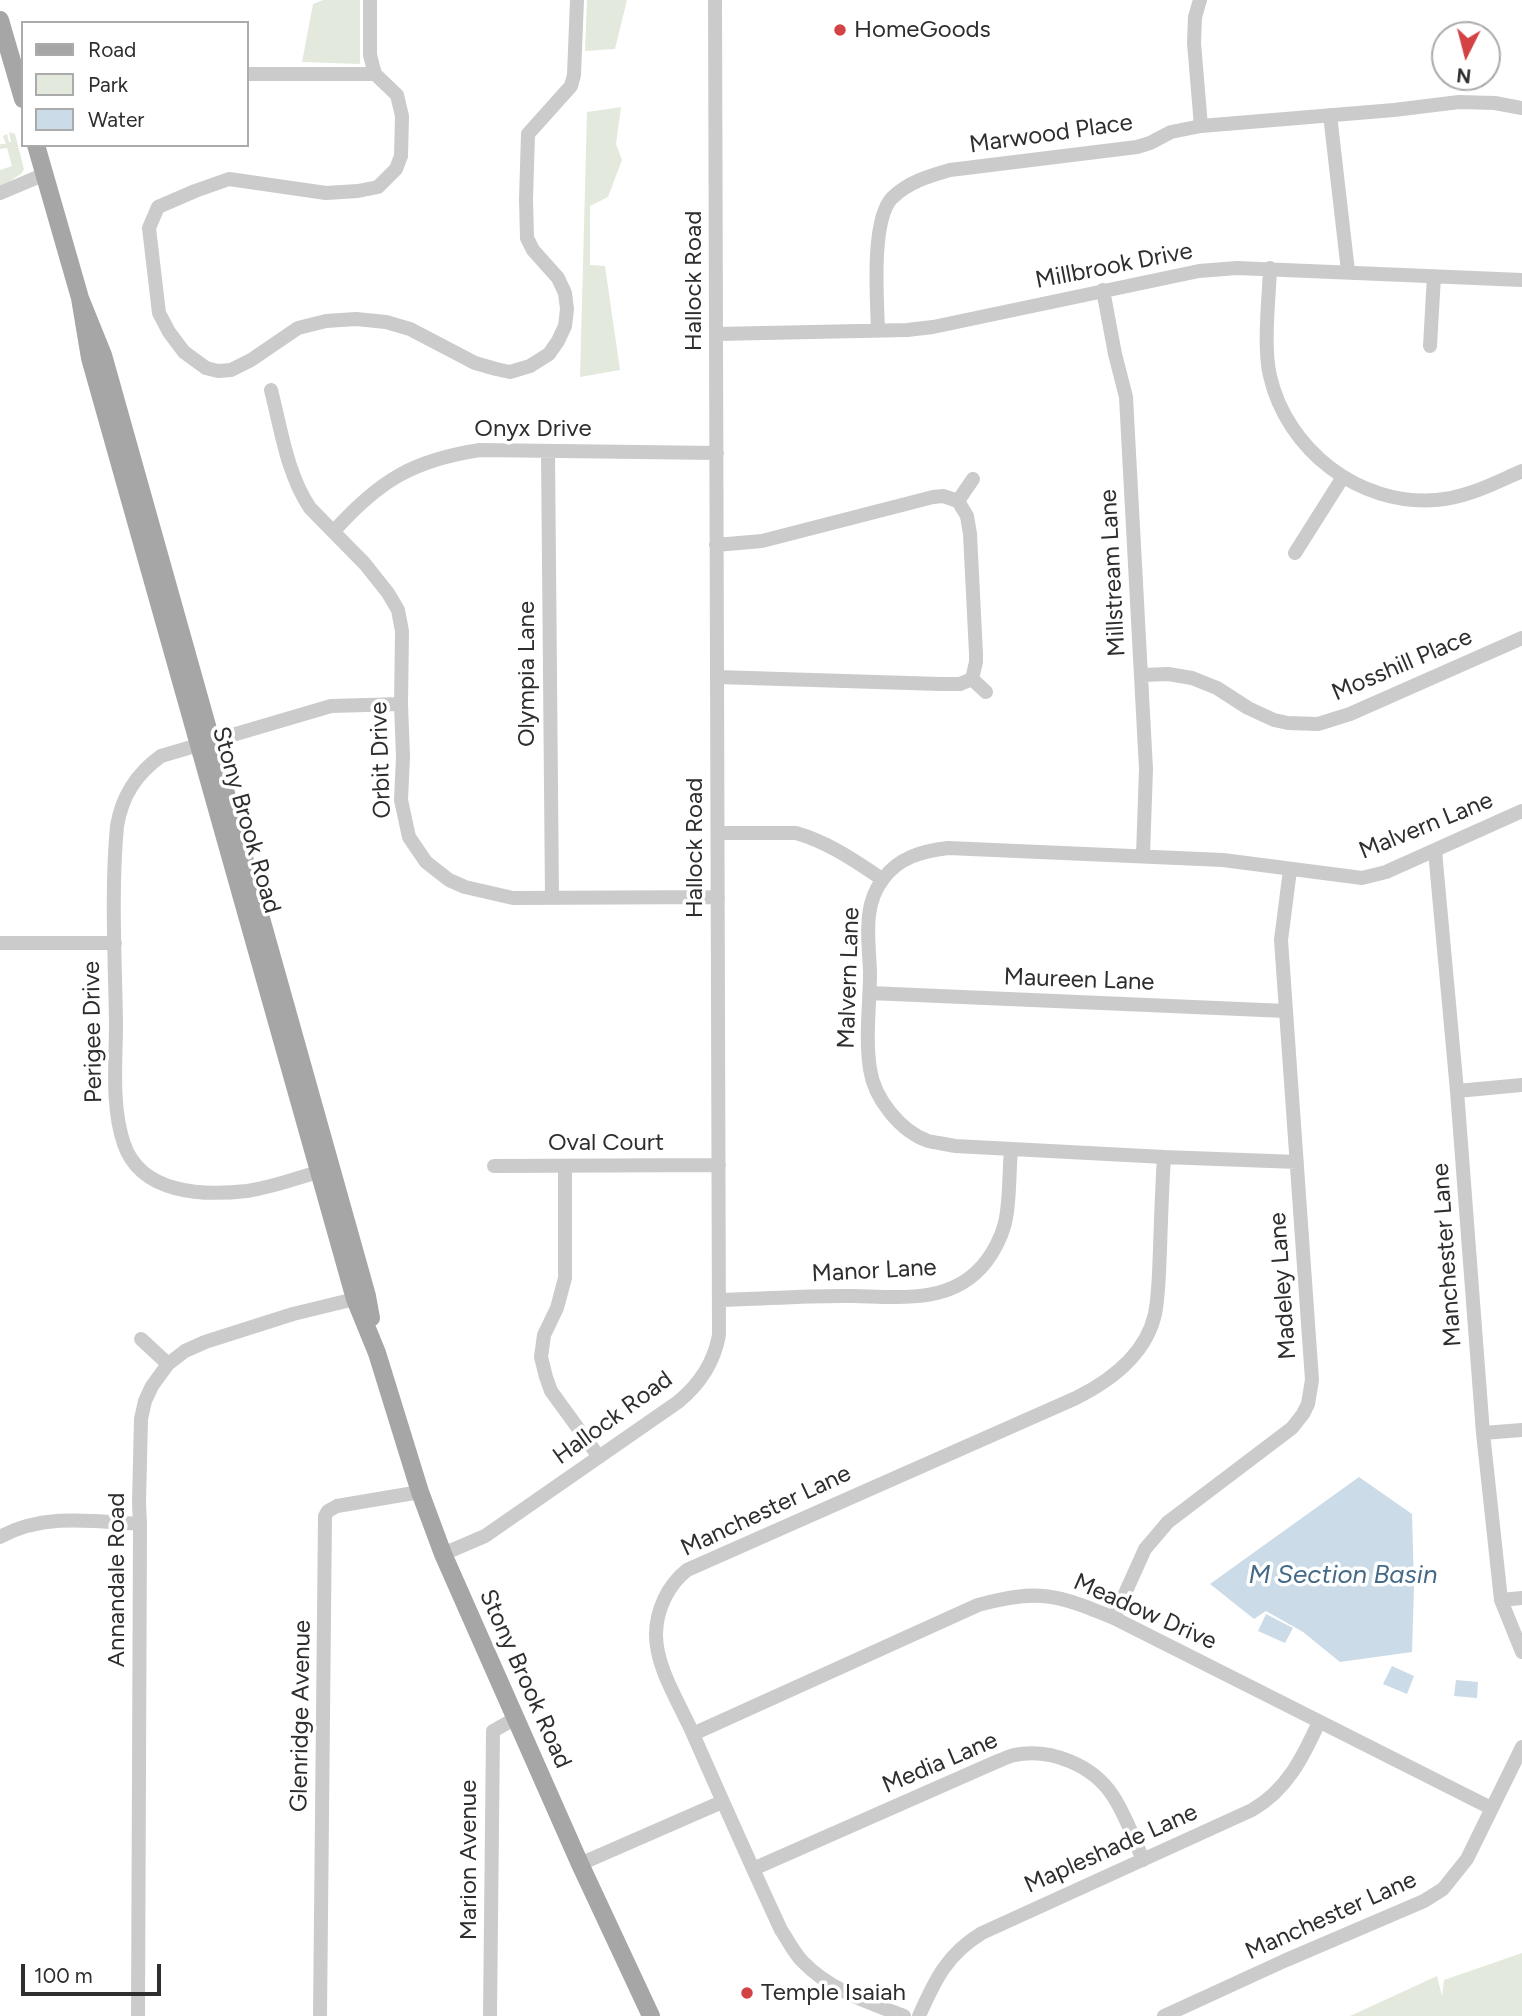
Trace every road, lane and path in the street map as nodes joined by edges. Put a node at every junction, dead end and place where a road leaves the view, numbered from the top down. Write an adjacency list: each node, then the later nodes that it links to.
1 (370, 0): 7 (street)
2 (577, 0): 7 (street)
3 (715, 0): 21 (street, Hallock Road)
4 (1200, 0): 11 (street)
5 (0, 20): 8 (main road)
6 (248, 74): 7 (street)
7 (376, 74)
8 (21, 92)
9 (1522, 108): 10 (street, Marwood Place)
10 (1330, 115): 11 (street, Marwood Place); 16 (street)
11 (1201, 126): 20 (street, Marwood Place)
12 (37, 147): 13 (main road, Stony Brook Road)
13 (45, 174): 14 (street); 39 (main road, Stony Brook Road)
14 (0, 193)
15 (1270, 268): 16 (street, Millbrook Drive); 19 (street, Millbrook Drive); 27 (street)
16 (1348, 271): 17 (street, Millbrook Drive)
17 (1434, 275): 18 (street, Millbrook Drive); 22 (street)
18 (1522, 280)
19 (1103, 290): 20 (street, Millbrook Drive); 34 (street, Millstream Lane)
20 (878, 330): 21 (street, Millbrook Drive)
21 (718, 334): 25 (street, Hallock Road)
22 (1430, 346)
23 (271, 390): 30 (street, Orbit Drive)
24 (548, 451): 25 (street, Onyx Drive); 30 (street, Onyx Drive); 47 (street, Olympia Lane)
25 (716, 453): 31 (street, Hallock Road)
26 (1522, 471): 27 (street)
27 (1343, 477): 32 (street)
28 (973, 479): 29 (street)
29 (958, 501): 31 (street); 36 (street)
30 (334, 531): 38 (street, Orbit Drive)
31 (716, 544): 35 (street, Hallock Road)
32 (1295, 553)
33 (1522, 638): 34 (street, Mosshill Place)
34 (1142, 675): 43 (street, Millstream Lane)
35 (717, 677): 36 (street); 41 (street, Hallock Road)
36 (972, 679): 37 (street)
37 (986, 692)
38 (401, 704): 39 (street, Perigee Drive); 47 (street, Orbit Drive)
39 (205, 742): 49 (street, Perigee Drive); 60 (main road, Stony Brook Road)
40 (1522, 811): 42 (street, Malvern Lane)
41 (718, 833): 45 (street); 46 (street, Hallock Road)
42 (1435, 850): 44 (street, Malvern Lane); 53 (street, Manchester Lane)
43 (1143, 855): 44 (street, Malvern Lane); 45 (street, Malvern Lane)
44 (1290, 870): 51 (street, Madeley Lane)
45 (883, 879): 50 (street, Malvern Lane)
46 (718, 897): 47 (street, Orbit Drive); 57 (street, Hallock Road)
47 (552, 898)
48 (0, 943): 49 (street)
49 (115, 943): 60 (street, Perigee Drive)
50 (870, 993): 51 (street, Maureen Lane); 54 (street, Malvern Lane)
51 (1286, 1011): 56 (street, Madeley Lane)
52 (1522, 1085): 53 (street)
53 (1457, 1091): 66 (street, Manchester Lane)
54 (1011, 1149): 55 (street, Malvern Lane); 62 (street, Manor Lane)
55 (1164, 1157): 56 (street, Malvern Lane); 78 (street, Manchester Lane)
56 (1297, 1162): 74 (street, Madeley Lane)
57 (719, 1165): 59 (street, Oval Court); 62 (street, Hallock Road)
58 (494, 1166): 59 (street, Oval Court)
59 (565, 1166): 67 (street)
60 (326, 1170): 61 (main road, Stony Brook Road)
61 (361, 1297): 64 (street, Annandale Road); 68 (main road, Stony Brook Road)
62 (719, 1300): 67 (street, Hallock Road)
63 (141, 1339): 64 (street)
64 (168, 1364): 69 (street, Annandale Road)
65 (1522, 1430): 66 (street)
66 (1483, 1433): 73 (street, Manchester Lane)
67 (598, 1457): 71 (street, Hallock Road)
68 (420, 1492): 71 (main road, Stony Brook Road); 87 (street, Glenridge Avenue)
69 (140, 1524): 70 (street); 86 (street, Annandale Road)
70 (0, 1537)
71 (443, 1554): 76 (main road, Stony Brook Road)
72 (1522, 1598): 73 (street)
73 (1501, 1600): 75 (street, Manchester Lane)
74 (1114, 1618): 77 (street, Meadow Drive); 78 (street, Meadow Drive)
75 (1522, 1652)
76 (516, 1718): 83 (main road, Stony Brook Road); 88 (street, Marion Avenue)
77 (1319, 1722): 81 (street, Meadow Drive); 82 (street, Mapleshade Lane)
78 (693, 1734): 80 (street, Manchester Lane)
79 (1522, 1747): 81 (street, Manchester Lane)
80 (722, 1802): 83 (street); 84 (street, Manchester Lane)
81 (1491, 1808): 85 (street, Manchester Lane)
82 (1143, 1860): 84 (street, Media Lane); 91 (street, Mapleshade Lane)
83 (580, 1864): 89 (main road, Stony Brook Road)
84 (753, 1869): 90 (street, Manchester Lane)
85 (1173, 2014)
86 (138, 2016)
87 (320, 2016)
88 (490, 2016)
89 (651, 2016)
90 (904, 2016)
91 (919, 2016)

